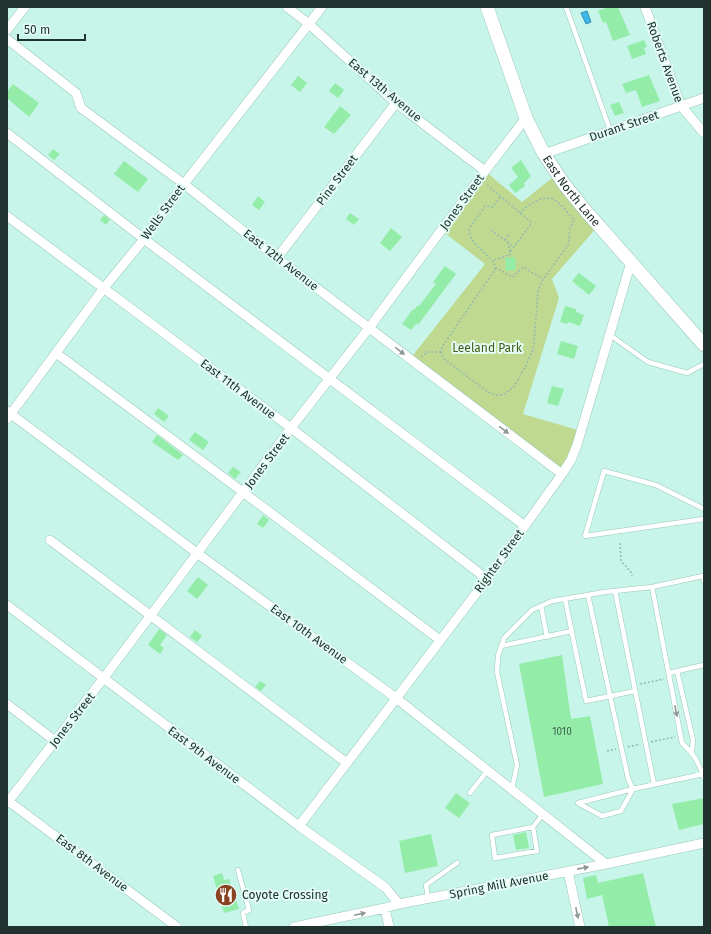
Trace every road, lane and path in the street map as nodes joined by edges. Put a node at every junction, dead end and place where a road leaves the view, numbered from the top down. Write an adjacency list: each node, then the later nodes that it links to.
1 (26, 7): 8 (street)
2 (287, 7): 7 (street, East 13th Avenue)
3 (322, 7): 7 (street, Wells Street)
4 (487, 7): 13 (street, East North Lane)
5 (566, 7): 14 (lane)
6 (645, 7): 12 (street, Roberts Avenue)
7 (309, 24): 11 (street, East 13th Avenue); 19 (street, Wells Street)
8 (7, 30)
9 (7, 39): 19 (street, East 12th Avenue)
10 (704, 98): 12 (street, Durant Street)
11 (396, 102): 18 (street, East 13th Avenue); 29 (street, Pine Street)
12 (681, 106): 14 (street, Durant Street); 16 (street, Roberts Avenue)
13 (526, 118): 17 (street, East North Lane); 18 (street, Jones Street)
14 (610, 130): 17 (street, Durant Street)
15 (7, 133): 25 (street)
16 (704, 133)
17 (544, 154): 31 (street, East North Lane)
18 (482, 174): 20 (path); 35 (street, Jones Street)
19 (184, 184): 25 (street, Wells Street); 29 (street, East 12th Avenue)
20 (500, 197): 21 (path); 30 (path)
21 (520, 213): 27 (path); 33 (path)
22 (7, 216): 34 (street, East 11th Avenue)
23 (491, 230): 26 (path)
24 (510, 234): 26 (path)
25 (144, 239): 34 (street, Wells Street); 42 (street)
26 (506, 241): 27 (path); 28 (path)
27 (514, 246): 28 (path)
28 (510, 252): 30 (path)
29 (277, 258): 35 (street, East 12th Avenue)
30 (493, 260): 32 (path)
31 (631, 262): 36 (street, Righter Street); 37 (street, East North Lane)
32 (496, 268): 33 (path); 38 (path)
33 (543, 280): 38 (path)
34 (104, 288): 39 (street, Wells Street); 44 (street, East 11th Avenue)
35 (369, 328): 40 (street, East 12th Avenue, one-way to 40); 42 (street, Jones Street)
36 (610, 335): 41 (lane); 45 (street, Righter Street)
37 (704, 345)
38 (441, 352): 40 (path)
39 (56, 353): 43 (street, Wells Street); 46 (street)
40 (416, 364): 45 (street, East 12th Avenue, one-way to 45)
41 (704, 364)
42 (330, 378): 44 (street, Jones Street); 49 (street)
43 (8, 415): 52 (street, East 10th Avenue)
44 (291, 428): 46 (street, Jones Street); 54 (street, East 11th Avenue)
45 (562, 474): 49 (street, Righter Street)
46 (243, 492): 52 (street, Jones Street); 65 (street)
47 (704, 509): 48 (lane)
48 (704, 519)
49 (525, 526): 54 (street, Righter Street)
50 (50, 540): 62 (street)
51 (620, 543): 53 (path)
52 (197, 553): 62 (street, Jones Street); 74 (street, East 10th Avenue)
53 (632, 576)
54 (487, 578): 65 (street, Righter Street)
55 (704, 582): 56 (lane)
56 (652, 587): 57 (lane); 69 (lane)
57 (615, 591): 58 (lane); 72 (lane)
58 (588, 595): 59 (lane); 73 (lane)
59 (565, 598): 61 (lane); 63 (lane)
60 (7, 606): 70 (street, East 9th Avenue)
61 (541, 606): 64 (lane); 66 (lane)
62 (150, 616): 70 (street, Jones Street); 84 (street)
63 (572, 632): 64 (lane); 73 (lane)
64 (547, 637): 66 (lane)
65 (440, 640): 74 (street, Righter Street)
66 (501, 646): 88 (lane)
67 (704, 665): 68 (lane)
68 (677, 671): 69 (lane); 83 (lane)
69 (669, 676): 71 (path); 76 (lane, one-way to 76)
70 (103, 679): 77 (street, Jones Street); 93 (street, East 9th Avenue)
71 (638, 685)
72 (635, 691): 73 (lane); 87 (lane)
73 (610, 696): 89 (lane)
74 (396, 698): 84 (street, Righter Street); 85 (street, East 10th Avenue)
75 (7, 704): 77 (street)
76 (681, 735): 78 (path); 83 (lane)
77 (55, 741): 91 (street, Jones Street)
78 (650, 742)
79 (640, 744): 80 (path)
80 (625, 747)
81 (616, 749): 82 (path)
82 (607, 751)
83 (692, 751): 86 (lane)
84 (347, 763): 93 (street, Righter Street)
85 (488, 770): 88 (street, East 10th Avenue); 90 (lane)
86 (703, 776): 87 (lane)
87 (654, 784): 89 (lane)
88 (512, 789): 92 (street, East 10th Avenue)
89 (634, 789): 89 (lane)
90 (470, 793)
91 (8, 801): 104 (street, East 8th Avenue)
92 (543, 814): 94 (lane); 97 (street, East 10th Avenue)
93 (299, 826): 101 (street, East 9th Avenue)
94 (533, 827): 94 (lane)
95 (704, 843): 97 (street, Spring Mill Avenue)
96 (457, 862): 100 (lane)
97 (606, 864): 99 (street, Spring Mill Avenue, one-way to 97)
98 (238, 870): 105 (lane)
99 (568, 871): 100 (street, Spring Mill Avenue); 108 (street, one-way to 108)
100 (428, 898): 101 (street, Spring Mill Avenue)
101 (399, 904): 102 (street, Spring Mill Avenue)
102 (385, 908): 103 (street, Spring Mill Avenue, one-way to 102); 107 (street)
103 (333, 923): 106 (street, Spring Mill Avenue)
104 (176, 927)
105 (246, 927)
106 (294, 927)
107 (390, 927)
108 (580, 927)

